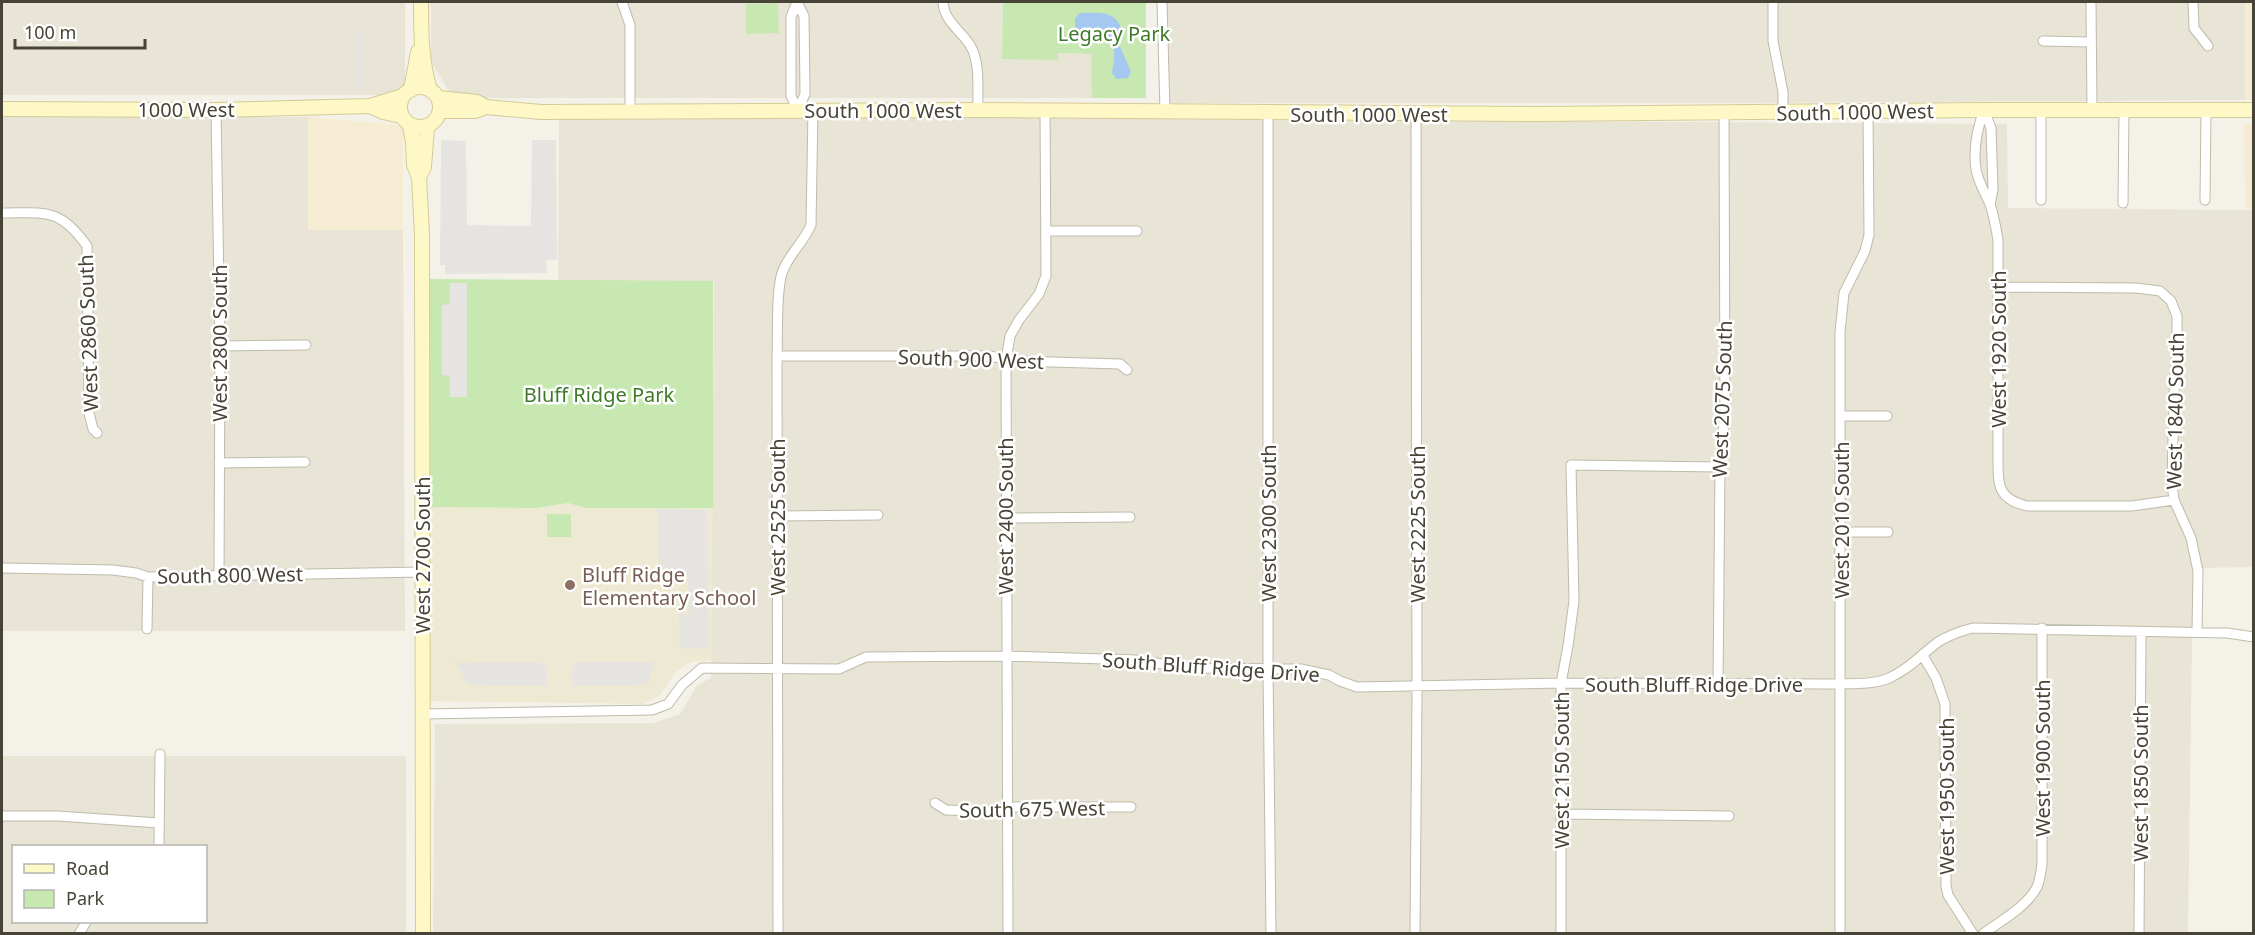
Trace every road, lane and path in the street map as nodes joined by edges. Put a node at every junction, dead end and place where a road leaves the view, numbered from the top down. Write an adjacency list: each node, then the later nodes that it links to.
1 (421, 2): 9 (main road)
2 (622, 2): 18 (street)
3 (797, 2): 19 (street)
4 (943, 2): 21 (street)
5 (1162, 2): 30 (street)
6 (1773, 2): 33 (street)
7 (2091, 2): 11 (street)
8 (2193, 2): 12 (street)
9 (421, 35): 13 (main road); 14 (main road)
10 (2043, 41): 11 (street)
11 (2090, 42): 25 (street)
12 (2208, 46)
13 (407, 93): 14 (main road); 15 (main road); 35 (main road)
14 (436, 100): 18 (main road, South 1000 West); 36 (main road)
15 (370, 106): 17 (main road, 1000 West); 35 (main road)
16 (2, 110): 17 (main road, 1000 West)
17 (216, 110): 47 (street, West 2800 South)
18 (630, 110): 19 (main road, South 1000 West)
19 (798, 110): 20 (main road, South 1000 West)
20 (813, 110): 21 (main road, South 1000 West); 48 (street, West 2525 South)
21 (978, 110): 22 (main road, South 1000 West)
22 (1045, 110): 30 (main road, South 1000 West); 43 (street, West 2400 South)
23 (1984, 110): 24 (main road, South 1000 West); 27 (main road, South 1000 West); 41 (street, West 1920 South); 41 (street, West 1920 South)
24 (2041, 110): 25 (main road, South 1000 West); 38 (street)
25 (2092, 110): 28 (main road, South 1000 West)
26 (2253, 110): 29 (main road, South 1000 West)
27 (1868, 111): 33 (main road, South 1000 West); 51 (street, West 2010 South)
28 (2124, 111): 29 (main road, South 1000 West); 40 (street)
29 (2206, 111): 39 (street)
30 (1165, 112): 31 (main road, South 1000 West)
31 (1268, 113): 34 (main road, South 1000 West); 75 (street, West 2300 South)
32 (1724, 113): 33 (main road, South 1000 West); 34 (main road, South 1000 West); 56 (street, West 2075 South)
33 (1783, 113)
34 (1416, 114): 80 (street, West 2225 South)
35 (406, 121): 36 (main road); 37 (main road, West 2700 South)
36 (427, 126): 37 (main road, West 2700 South)
37 (419, 177): 65 (main road, West 2700 South)
38 (2041, 200)
39 (2205, 200)
40 (2123, 203)
41 (1990, 205): 45 (street, West 1920 South)
42 (2, 213): 53 (street, West 2860 South)
43 (1047, 231): 44 (street); 49 (street, West 2400 South)
44 (1137, 231)
45 (1999, 287): 57 (street, West 1840 South); 57 (street, West 1920 South)
46 (306, 345): 47 (street)
47 (220, 346): 55 (street, West 2800 South)
48 (777, 356): 49 (street, South 900 West); 59 (street, West 2525 South)
49 (1006, 361): 50 (street, South 900 West); 61 (street, West 2400 South)
50 (1127, 370)
51 (1840, 416): 52 (street); 62 (street, West 2010 South)
52 (1887, 416)
53 (97, 433)
54 (305, 462): 55 (street)
55 (219, 463): 66 (street, West 2800 South)
56 (1720, 467): 77 (street, West 2150 South); 78 (street, West 2075 South)
57 (2174, 500): 71 (street, West 1840 South)
58 (878, 515): 59 (street)
59 (778, 516): 76 (street, West 2525 South)
60 (1130, 517): 61 (street)
61 (1005, 518): 73 (street, West 2400 South)
62 (1841, 532): 63 (street); 79 (street, West 2010 South)
63 (1888, 532)
64 (2, 568): 67 (street, South 800 West)
65 (423, 572): 66 (street, South 800 West); 81 (main road, West 2700 South)
66 (219, 575): 67 (street, South 800 West)
67 (148, 577): 69 (street)
68 (2042, 628): 70 (street, South Bluff Ridge Drive); 74 (street, South Bluff Ridge Drive); 99 (street, West 1900 South)
69 (147, 629)
70 (2141, 632): 71 (street, South Bluff Ridge Drive); 100 (street, West 1850 South)
71 (2197, 632): 72 (street, South Bluff Ridge Drive)
72 (2253, 637)
73 (1005, 656): 75 (street, South Bluff Ridge Drive); 76 (street, South Bluff Ridge Drive); 84 (street, West 2400 South)
74 (1923, 656): 79 (street, South Bluff Ridge Drive); 98 (street, West 1950 South)
75 (1268, 668): 80 (street, South Bluff Ridge Drive); 94 (street, West 2300 South)
76 (778, 669): 81 (street, South Bluff Ridge Drive); 92 (street, West 2525 South)
77 (1560, 683): 78 (street, South Bluff Ridge Drive); 80 (street, South Bluff Ridge Drive); 86 (street, West 2150 South)
78 (1718, 684): 79 (street, South Bluff Ridge Drive)
79 (1840, 684): 97 (street, West 2010 South)
80 (1417, 686): 95 (street, West 2225 South)
81 (422, 714): 91 (main road, West 2700 South)
82 (159, 754): 89 (street)
83 (935, 803): 84 (street, South 675 West)
84 (1007, 807): 85 (street, South 675 West); 93 (street, West 2400 South)
85 (1131, 807)
86 (1561, 814): 88 (street); 96 (street, West 2150 South)
87 (2, 816): 89 (street)
88 (1729, 816)
89 (159, 823): 90 (street)
90 (159, 845)
91 (423, 933)
92 (778, 933)
93 (1008, 933)
94 (1271, 933)
95 (1415, 933)
96 (1561, 933)
97 (1840, 933)
98 (1973, 933)
99 (1983, 933)
100 (2139, 933)

